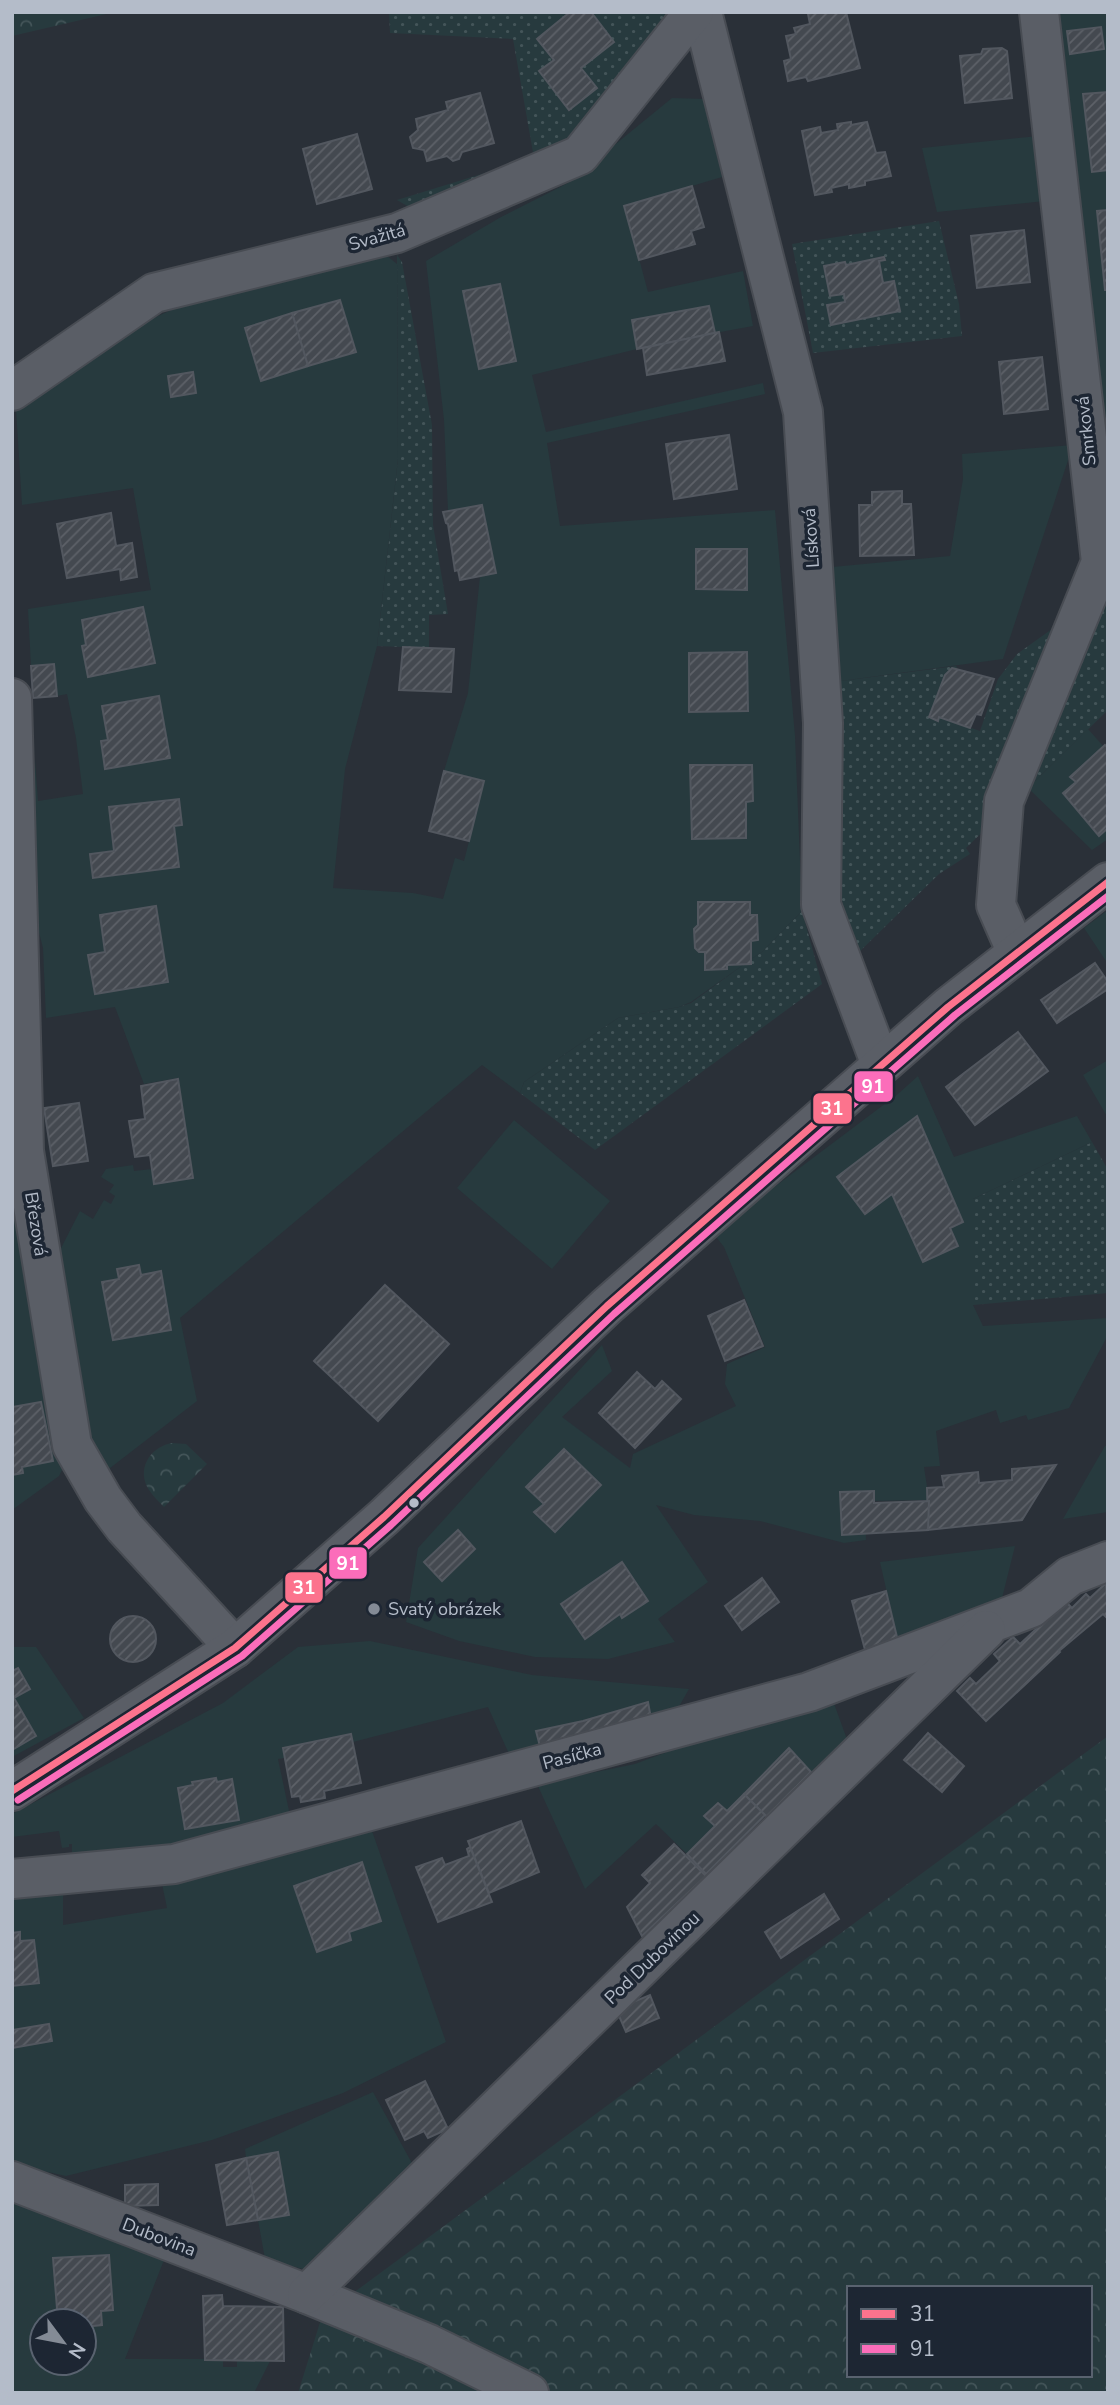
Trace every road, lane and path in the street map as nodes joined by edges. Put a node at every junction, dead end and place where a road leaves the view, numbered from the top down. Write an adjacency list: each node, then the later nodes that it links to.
1 (694, 12): 4 (street, Svažitá)
2 (702, 12): 8 (street, Lísková)
3 (1040, 12): 7 (street, Smrková)
4 (12, 391)
5 (12, 698): 11 (street, Březová)
6 (1108, 882): 7 (street)
7 (1017, 953): 8 (street)
8 (881, 1065): 11 (street)
9 (1108, 1560): 10 (street, Pasíčka)
10 (996, 1621): 13 (street, Pasíčka); 15 (street, Pod Dubovinou)
11 (235, 1648): 12 (street)
12 (12, 1791)
13 (12, 1879)
14 (12, 2181): 15 (street, Dubovina)
15 (307, 2294): 16 (street, Dubovina)
16 (529, 2393)

